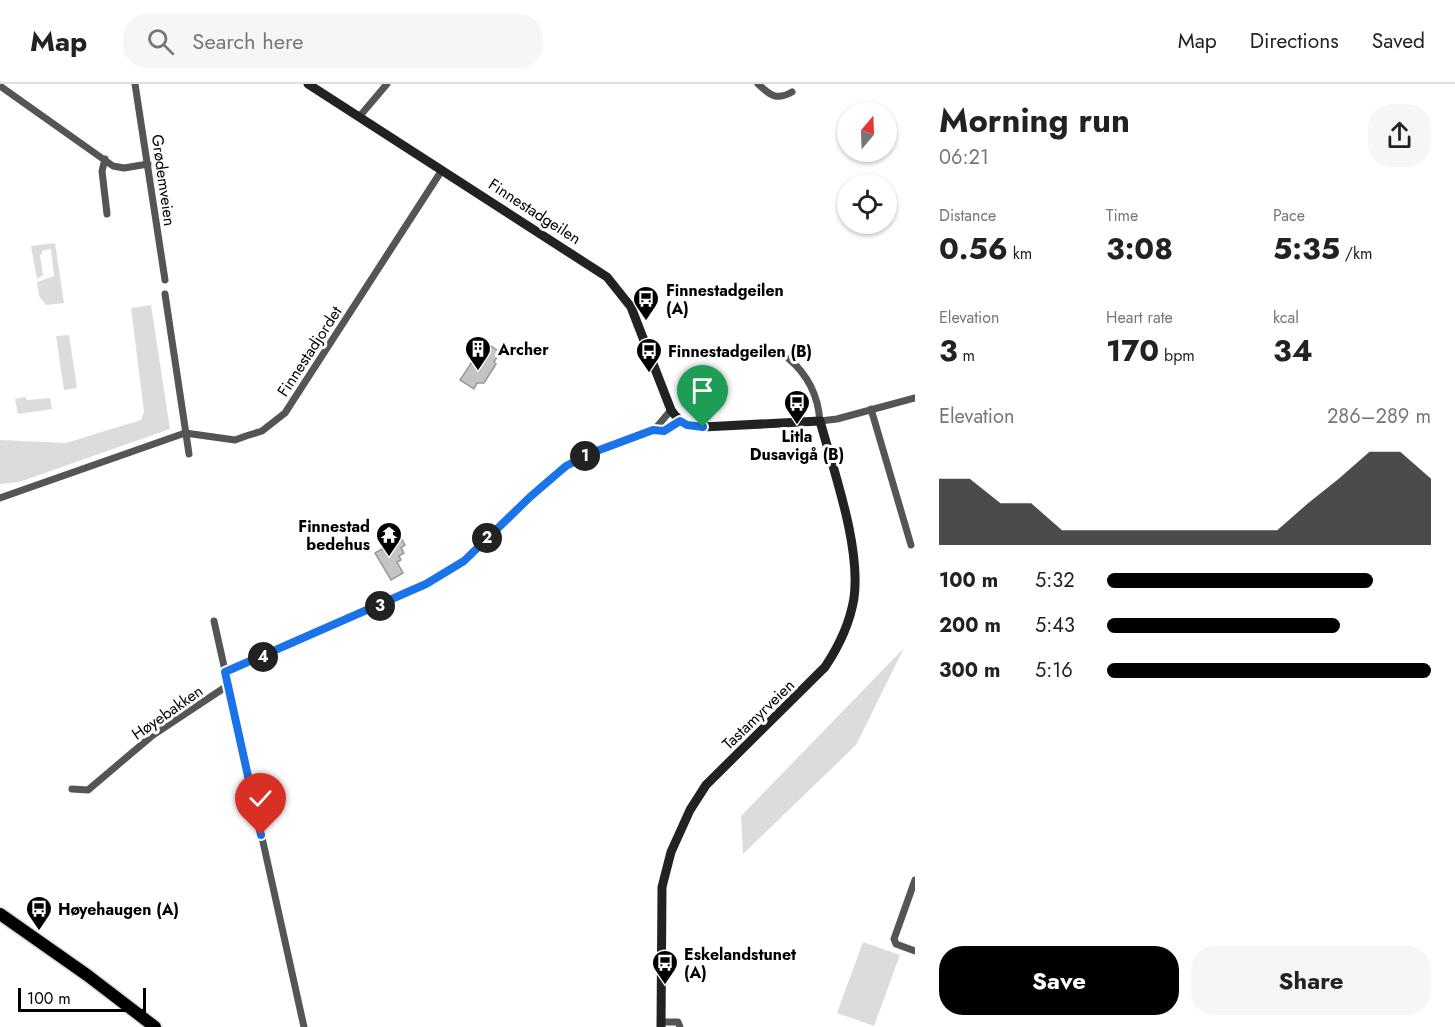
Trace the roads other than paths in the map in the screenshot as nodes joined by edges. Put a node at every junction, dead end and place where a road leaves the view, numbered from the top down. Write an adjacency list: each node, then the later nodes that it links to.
1 (135, 84): 9 (street, Grødemveien)
2 (308, 84): 7 (main road, Finnestadgeilen)
3 (387, 84): 7 (street)
4 (0, 86): 8 (street)
5 (760, 86): 6 (street)
6 (792, 92)
7 (359, 117): 10 (main road, Finnestadgeilen)
8 (105, 159): 9 (street); 11 (street)
9 (148, 164): 12 (street, Grødemveien)
10 (442, 170): 17 (main road, Finnestadgeilen); 21 (street, Finnestadjordet)
11 (107, 214)
12 (165, 280)
13 (165, 294): 21 (street)
14 (789, 359): 19 (street)
15 (915, 398): 16 (street)
16 (871, 410): 19 (street); 24 (street)
17 (671, 411): 18 (main road, Finnestadgeilen); 20 (street)
18 (680, 421): 19 (main road); 20 (street)
19 (820, 421): 32 (main road, Tastamyrveien)
20 (655, 429): 26 (street)
21 (185, 433): 22 (street); 23 (street, Finnestadjordet)
22 (189, 454)
23 (0, 498)
24 (911, 545)
25 (214, 621): 26 (street)
26 (225, 672): 27 (street)
27 (227, 686): 28 (street, Høyebakken); 34 (street, Høyebakken)
28 (72, 789)
29 (915, 880): 31 (street)
30 (0, 914): 33 (highway)
31 (915, 951)
32 (661, 1025): 35 (street)
33 (155, 1027)
34 (304, 1027)
35 (680, 1027)

